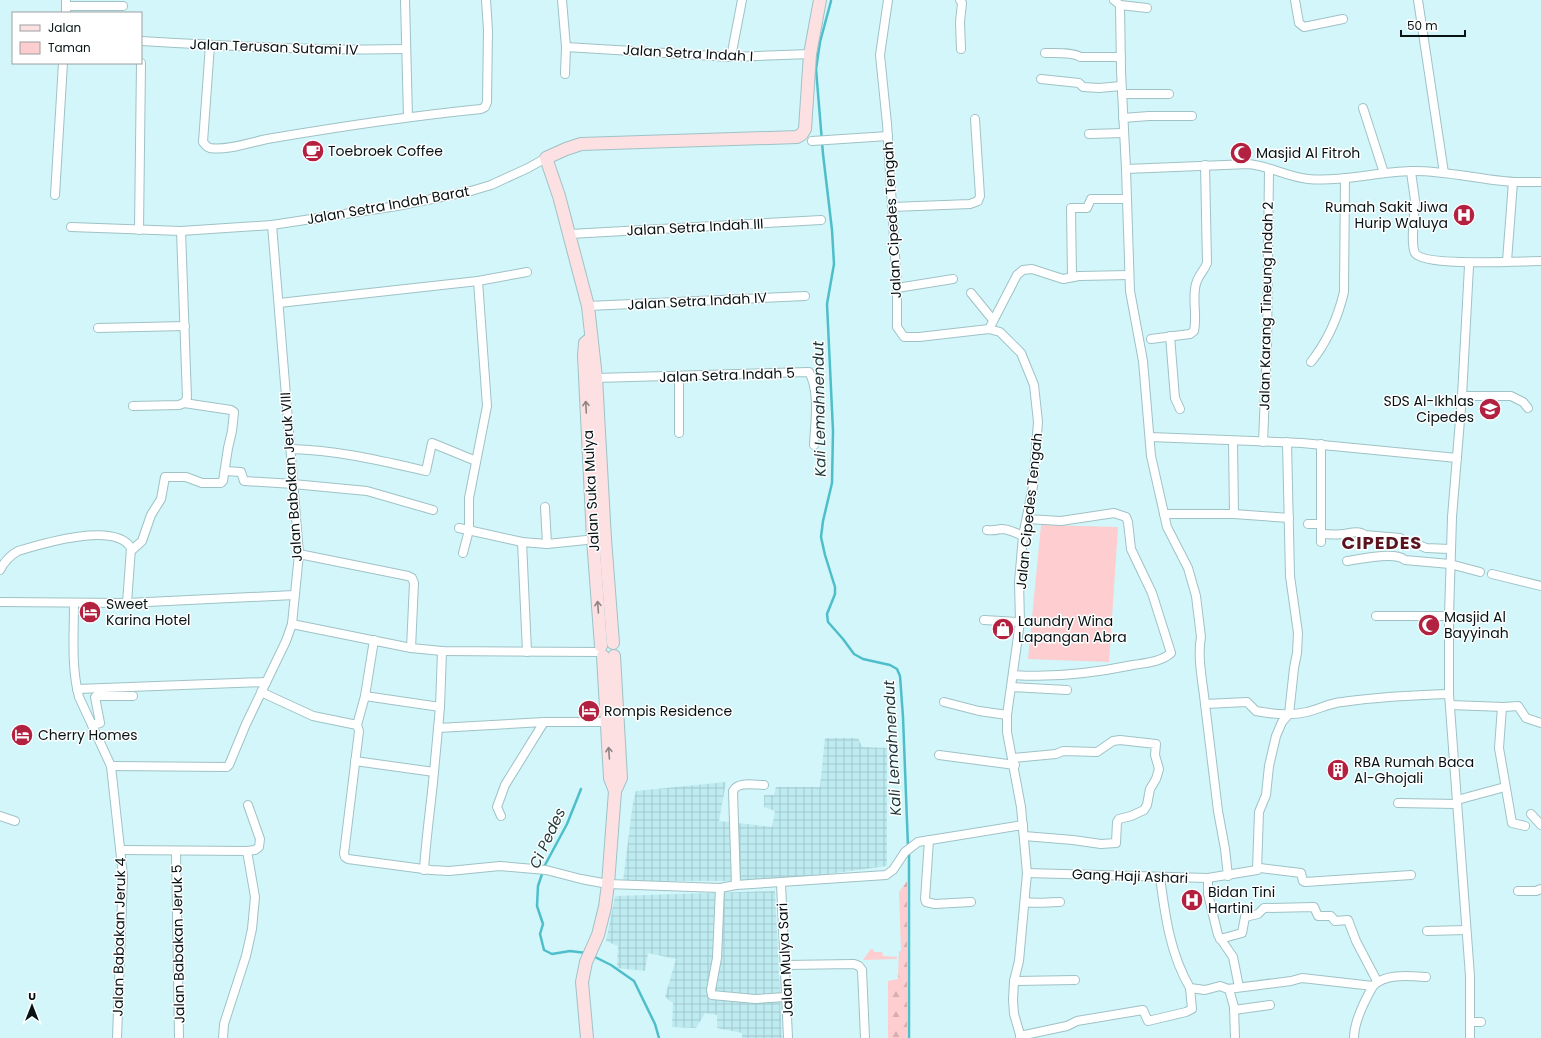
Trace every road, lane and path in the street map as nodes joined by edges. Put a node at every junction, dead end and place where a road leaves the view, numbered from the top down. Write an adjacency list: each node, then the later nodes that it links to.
1 (405, 0): 18 (street)
2 (486, 0): 32 (street)
3 (562, 0): 17 (street)
4 (742, 0): 23 (street)
5 (820, 0): 21 (street)
6 (888, 0): 37 (street, Jalan Cipedes Tengah)
7 (960, 0): 19 (street)
8 (1295, 0): 14 (street)
9 (1418, 0): 45 (street)
10 (1117, 2): 13 (street); 22 (street)
11 (66, 6): 12 (street)
12 (123, 6)
13 (1147, 8)
14 (1344, 19)
15 (142, 42): 16 (street, Jalan Terusan Sutami IV)
16 (210, 45): 18 (street, Jalan Terusan Sutami IV); 32 (street)
17 (566, 47): 23 (street, Jalan Setra Indah I); 26 (street)
18 (406, 49): 32 (street)
19 (961, 49)
20 (1045, 53): 22 (street)
21 (810, 54): 23 (street, Jalan Setra Indah I); 39 (street, Jalan Setra Indah Barat)
22 (1121, 56): 28 (street)
23 (731, 57)
24 (64, 64): 49 (street)
25 (141, 64): 55 (street)
26 (565, 74)
27 (1040, 79): 28 (street)
28 (1122, 90): 29 (street); 33 (street)
29 (1169, 94)
30 (1364, 108): 44 (street)
31 (1192, 116): 33 (street)
32 (408, 117)
33 (1123, 118): 36 (street)
34 (975, 119): 51 (street)
35 (1089, 134): 36 (street)
36 (1124, 134): 42 (street)
37 (888, 136): 38 (street); 51 (street, Jalan Cipedes Tengah)
38 (820, 141)
39 (546, 158): 53 (street, Jalan Setra Indah Barat); 57 (street, Jalan Suka Mulya)
40 (1205, 165): 41 (street); 42 (street); 75 (street)
41 (1268, 169): 46 (street); 89 (street, Jalan Karang Tineung Indah 2)
42 (1126, 170): 50 (street)
43 (1411, 171): 44 (street); 45 (street); 60 (street)
44 (1384, 173): 46 (street)
45 (1444, 173): 47 (street)
46 (1345, 178): 78 (street)
47 (1513, 182): 48 (street); 58 (street)
48 (1541, 182)
49 (55, 194)
50 (1126, 199): 62 (street); 63 (street)
51 (892, 207): 66 (street, Jalan Cipedes Tengah)
52 (821, 220): 57 (street, Jalan Setra Indah III)
53 (272, 225): 56 (street, Jalan Setra Indah Barat); 69 (street, Jalan Babakan Jeruk VIII)
54 (71, 226): 55 (street, Jalan Setra Indah Barat)
55 (139, 230): 56 (street, Jalan Setra Indah Barat)
56 (181, 231): 72 (street)
57 (570, 234): 70 (street, Jalan Suka Mulya)
58 (1507, 261): 59 (street); 60 (street)
59 (1541, 261)
60 (1470, 263): 81 (street)
61 (527, 272): 65 (street)
62 (1129, 275): 63 (street); 87 (street)
63 (1072, 277): 71 (street)
64 (953, 279): 66 (street)
65 (478, 281): 69 (street); 95 (street)
66 (896, 288): 74 (street, Jalan Cipedes Tengah)
67 (971, 293): 71 (street)
68 (805, 296): 70 (street, Jalan Setra Indah IV)
69 (279, 303): 93 (street, Jalan Babakan Jeruk VIII)
70 (588, 306): 76 (street, Jalan Suka Mulya)
71 (993, 320): 74 (street)
72 (185, 326): 73 (street); 82 (street)
73 (98, 328)
74 (989, 329): 103 (street, Jalan Cipedes Tengah)
75 (1170, 336): 77 (street); 85 (street)
76 (591, 338): 80 (street, Jalan Suka Mulya); 110 (street, Jalan Suka Mulya, one-way to 76)
77 (1150, 339)
78 (1312, 362)
79 (679, 377): 80 (street, Jalan Setra Indah 5); 86 (street); 92 (street, Jalan Setra Indah 5)
80 (596, 378): 110 (street, Jalan Suka Mulya)
81 (1462, 396): 84 (street); 94 (street)
82 (184, 403): 83 (street); 96 (street)
83 (133, 406)
84 (1528, 408)
85 (1180, 409)
86 (679, 433)
87 (1150, 437): 88 (street); 100 (street)
88 (1233, 441): 89 (street); 101 (street)
89 (1263, 442): 90 (street)
90 (1287, 442): 91 (street); 102 (street)
91 (1321, 444): 94 (street); 105 (street)
92 (814, 445)
93 (291, 449): 95 (street); 97 (street, Jalan Babakan Jeruk VIII)
94 (1457, 458): 113 (street)
95 (476, 461): 107 (street)
96 (225, 471): 97 (street); 114 (street)
97 (293, 484): 99 (street); 116 (street, Jalan Babakan Jeruk VIII)
98 (544, 507): 112 (street)
99 (433, 510)
100 (1164, 514): 101 (street); 147 (street)
101 (1234, 514): 102 (street)
102 (1289, 518): 151 (street)
103 (1027, 519): 109 (street, Jalan Cipedes Tengah); 137 (street)
104 (1308, 524): 105 (street)
105 (1321, 524): 113 (street)
106 (459, 528): 107 (street)
107 (469, 530): 111 (street); 115 (street)
108 (988, 530): 109 (street)
109 (1024, 536): 130 (street, Jalan Cipedes Tengah)
110 (599, 539): 112 (street); 136 (street, Jalan Suka Mulya, one-way to 110); 136 (street, Jalan Suka Mulya)
111 (522, 542): 112 (street); 135 (street)
112 (547, 544)
113 (1450, 549): 118 (street)
114 (131, 551): 119 (street); 125 (street)
115 (463, 553)
116 (299, 554): 123 (street, Jalan Babakan Jeruk VIII); 133 (street)
117 (1347, 560): 118 (street)
118 (1450, 564): 120 (street); 128 (street)
119 (0, 570)
120 (1480, 572)
121 (1492, 574): 122 (street)
122 (1541, 586)
123 (294, 596): 125 (street); 131 (street, Jalan Babakan Jeruk VIII)
124 (0, 602): 126 (street)
125 (127, 603): 126 (street)
126 (74, 604): 140 (street, Jalan Babakan Jeruk 4)
127 (1376, 616): 128 (street)
128 (1449, 616): 143 (street)
129 (984, 620): 130 (street)
130 (1020, 622): 137 (street, Jalan Cipedes Tengah)
131 (292, 624): 132 (street); 138 (street, Jalan Babakan Jeruk VIII)
132 (374, 640): 133 (street); 145 (street)
133 (411, 648): 134 (street)
134 (442, 651): 135 (street); 149 (street)
135 (527, 652): 136 (street)
136 (605, 653): 154 (street, Jalan Suka Mulya)
137 (1013, 675): 139 (street, Jalan Cipedes Tengah)
138 (266, 682): 140 (street); 142 (street, Jalan Babakan Jeruk VIII)
139 (1011, 687): 141 (street); 152 (street, Jalan Cipedes Tengah)
140 (77, 689): 156 (street, Jalan Babakan Jeruk 4)
141 (1067, 690)
142 (261, 692): 157 (street); 162 (street, Jalan Babakan Jeruk VIII)
143 (1449, 694): 148 (street); 151 (street)
144 (133, 696): 156 (street)
145 (365, 696): 149 (street); 157 (street)
146 (944, 702): 152 (street)
147 (1205, 704): 151 (street); 185 (street)
148 (1450, 705): 150 (street); 166 (street)
149 (440, 707): 158 (street)
150 (1502, 707): 155 (street); 165 (street)
151 (1289, 714): 182 (street)
152 (1007, 715): 161 (street, Jalan Cipedes Tengah)
153 (544, 722): 154 (street); 158 (street); 171 (street)
154 (613, 722): 189 (street, Jalan Suka Mulya)
155 (1541, 723)
156 (92, 725): 162 (street, Jalan Babakan Jeruk 4)
157 (357, 725): 160 (street)
158 (438, 728): 163 (street)
159 (939, 754): 161 (street)
160 (355, 761): 163 (street); 181 (street)
161 (1014, 762): 173 (street, Jalan Cipedes Tengah); 176 (street)
162 (111, 766): 178 (street, Jalan Babakan Jeruk 4)
163 (434, 772): 181 (street)
164 (764, 785): 190 (street)
165 (1505, 787): 166 (street); 175 (street)
166 (1457, 802): 167 (street); 197 (street)
167 (1398, 803)
168 (248, 805): 180 (street)
169 (1531, 814): 174 (street)
170 (0, 816): 172 (street)
171 (502, 816)
172 (15, 821)
173 (1023, 825): 176 (street, Jalan Cipedes Tengah); 177 (street)
174 (1541, 825)
175 (1525, 826)
176 (1024, 836): 183 (street, Jalan Cipedes Tengah)
177 (929, 840): 188 (street); 194 (street)
178 (121, 850): 179 (street); 214 (street, Jalan Babakan Jeruk 4)
179 (176, 851): 180 (street); 215 (street, Jalan Babakan Jeruk 5)
180 (247, 851): 216 (street)
181 (424, 870): 189 (street)
182 (1257, 870): 184 (street, Gang Haji Ashari); 185 (street, Gang Haji Ashari)
183 (1027, 873): 186 (street, Gang Haji Ashari); 195 (street, Jalan Cipedes Tengah)
184 (1411, 875)
185 (1228, 876): 187 (street, Gang Haji Ashari)
186 (1160, 877): 187 (street, Gang Haji Ashari); 206 (street)
187 (1208, 878): 199 (street)
188 (781, 883): 190 (street); 200 (street, Jalan Mulya Sari)
189 (608, 884): 191 (street); 217 (street, Jalan Suka Mulya)
190 (736, 885): 191 (street)
191 (720, 888): 208 (street)
192 (1541, 889): 193 (street)
193 (1518, 891)
194 (971, 902)
195 (1025, 902): 196 (street); 203 (street, Jalan Cipedes Tengah)
196 (1060, 902)
197 (1466, 930): 198 (street); 211 (street)
198 (1427, 931)
199 (1220, 939): 204 (street); 205 (street)
200 (786, 966): 208 (street, Jalan Mulya Sari); 219 (street)
201 (1426, 977): 204 (street)
202 (1075, 980): 203 (street)
203 (1014, 981): 213 (street, Jalan Cipedes Tengah)
204 (1375, 983): 205 (street); 221 (street)
205 (1239, 987): 207 (street)
206 (1190, 988): 207 (street); 213 (street)
207 (1229, 989): 210 (street)
208 (786, 997): 218 (street, Jalan Mulya Sari)
209 (1270, 1005): 210 (street)
210 (1234, 1010): 220 (street)
211 (1470, 1022): 212 (street); 222 (street)
212 (1481, 1022)
213 (1020, 1037)
214 (117, 1038)
215 (179, 1038)
216 (223, 1038)
217 (587, 1038)
218 (788, 1038)
219 (864, 1038)
220 (1235, 1038)
221 (1354, 1038)
222 (1470, 1038)

